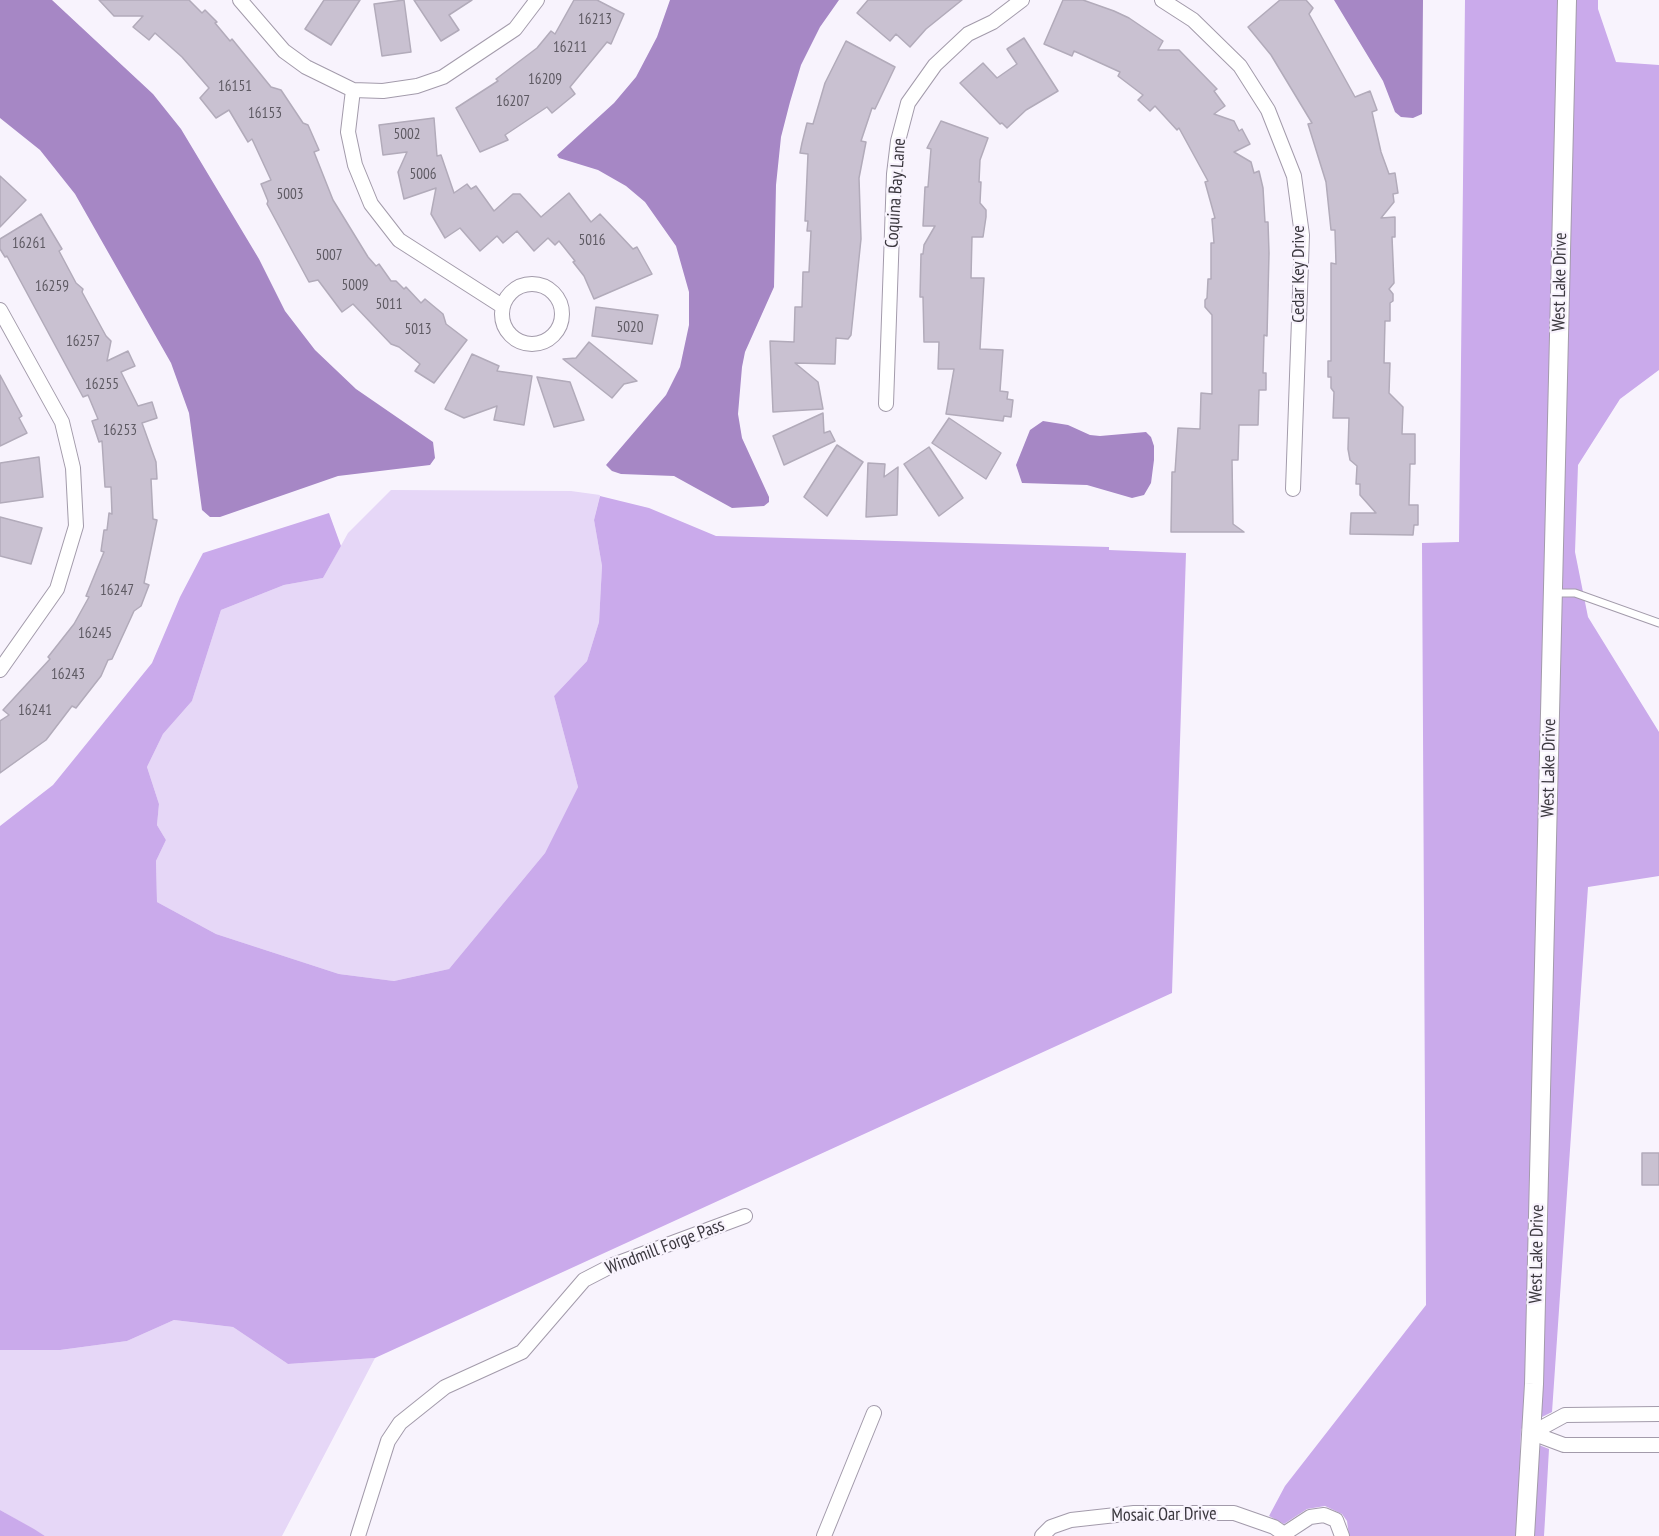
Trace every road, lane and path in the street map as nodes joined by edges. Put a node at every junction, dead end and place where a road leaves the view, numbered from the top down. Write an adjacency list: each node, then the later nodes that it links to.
1 (240, 0): 6 (street)
2 (537, 0): 6 (street)
3 (1022, 0): 9 (street, Coquina Bay Lane)
4 (1162, 0): 10 (street, Cedar Key Drive)
5 (1567, 0): 11 (street, West Lake Drive)
6 (353, 90): 7 (street)
7 (502, 306): 7 (street)
8 (0, 310): 13 (street)
9 (886, 404)
10 (1293, 489)
11 (1553, 593): 12 (lane); 17 (street, West Lake Drive)
12 (1659, 623)
13 (0, 670)
14 (745, 1216): 20 (street, Windmill Forge Pass)
15 (874, 1413): 21 (street)
16 (1659, 1414): 17 (street)
17 (1532, 1433): 18 (street); 24 (street, West Lake Drive)
18 (1659, 1445)
19 (1286, 1535): 22 (street, Mosaic Oar Drive); 23 (street)
20 (358, 1536)
21 (824, 1536)
22 (1042, 1536)
23 (1342, 1536)
24 (1525, 1536)

